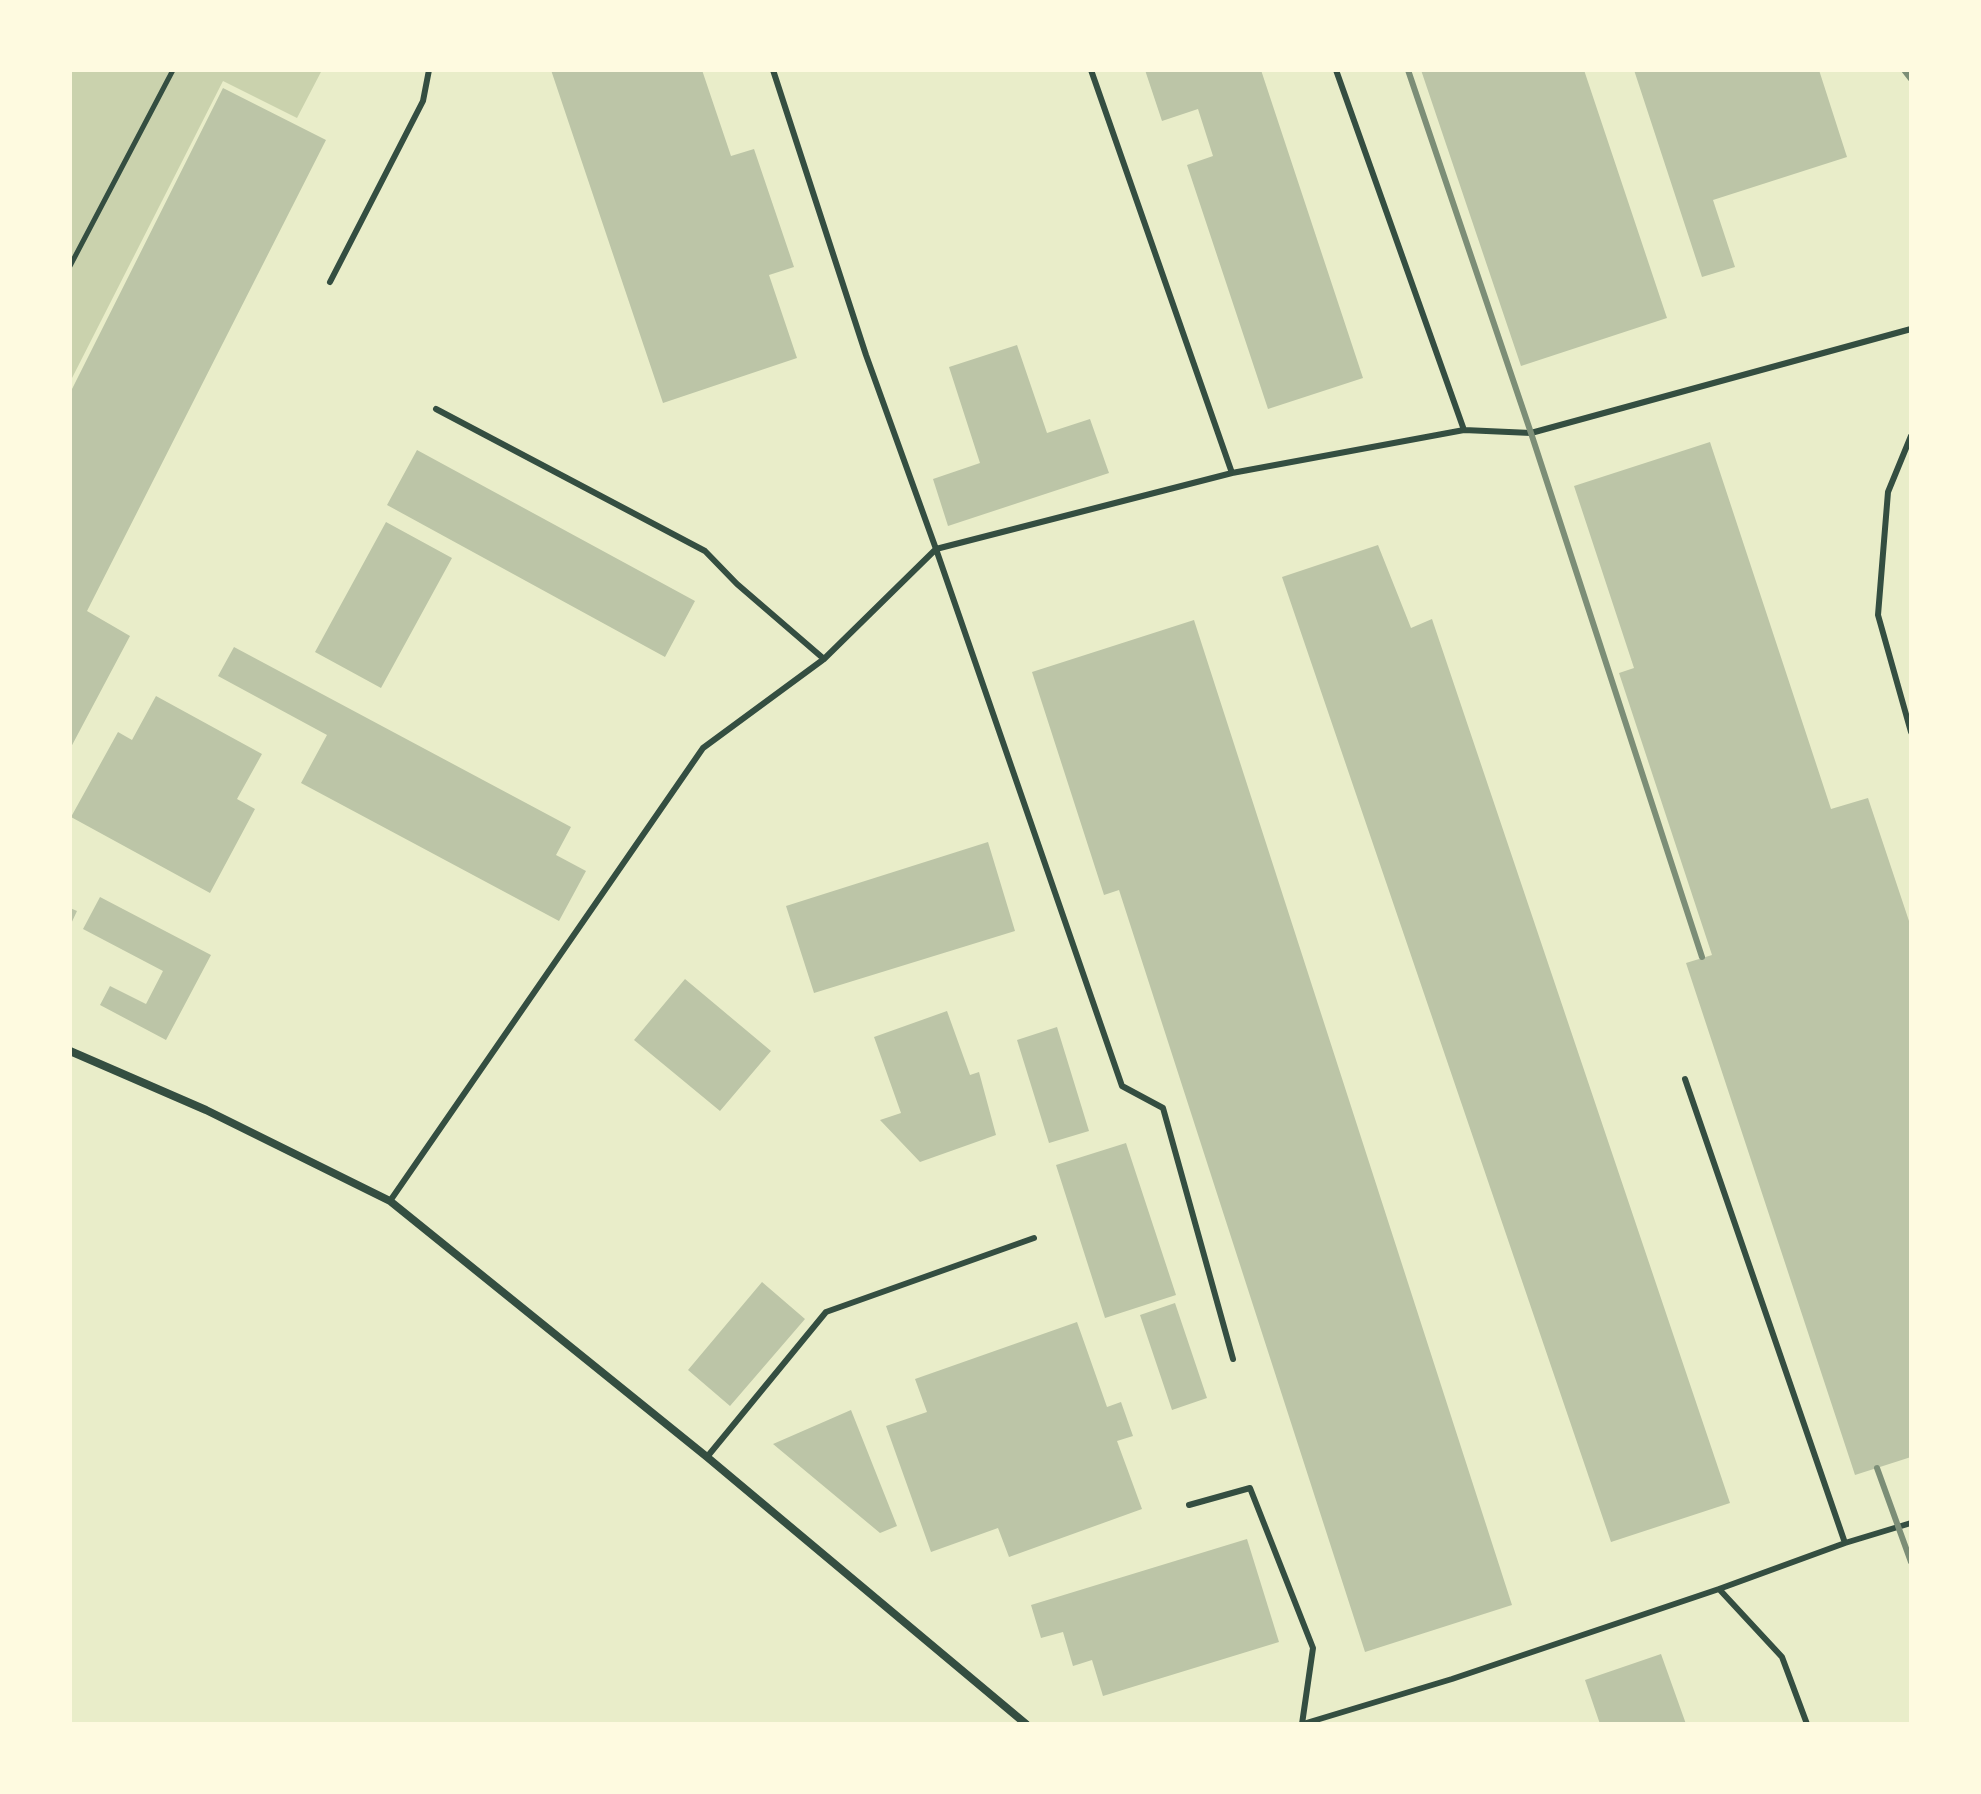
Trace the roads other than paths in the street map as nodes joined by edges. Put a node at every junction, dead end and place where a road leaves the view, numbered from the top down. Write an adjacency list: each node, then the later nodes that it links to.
1 (429, 70): 5 (lane)
2 (773, 70): 11 (lane)
3 (1091, 70): 10 (lane)
4 (1336, 70): 8 (lane)
5 (330, 282)
6 (1911, 329): 8 (lane)
7 (436, 409): 12 (lane)
8 (1464, 430): 10 (lane)
9 (1911, 436): 13 (lane)
10 (1232, 473): 11 (lane)
11 (936, 549): 12 (lane); 18 (lane)
12 (824, 659): 16 (lane)
13 (1911, 732)
14 (70, 1051): 16 (street)
15 (1685, 1079): 22 (lane)
16 (390, 1201): 19 (street)
17 (1034, 1238): 19 (lane)
18 (1233, 1359)
19 (707, 1457): 24 (street)
20 (1189, 1505): 25 (lane)
21 (1911, 1523): 22 (lane)
22 (1845, 1543): 23 (lane)
23 (1719, 1589): 25 (lane); 26 (lane)
24 (1026, 1724)
25 (1303, 1724)
26 (1807, 1724)

